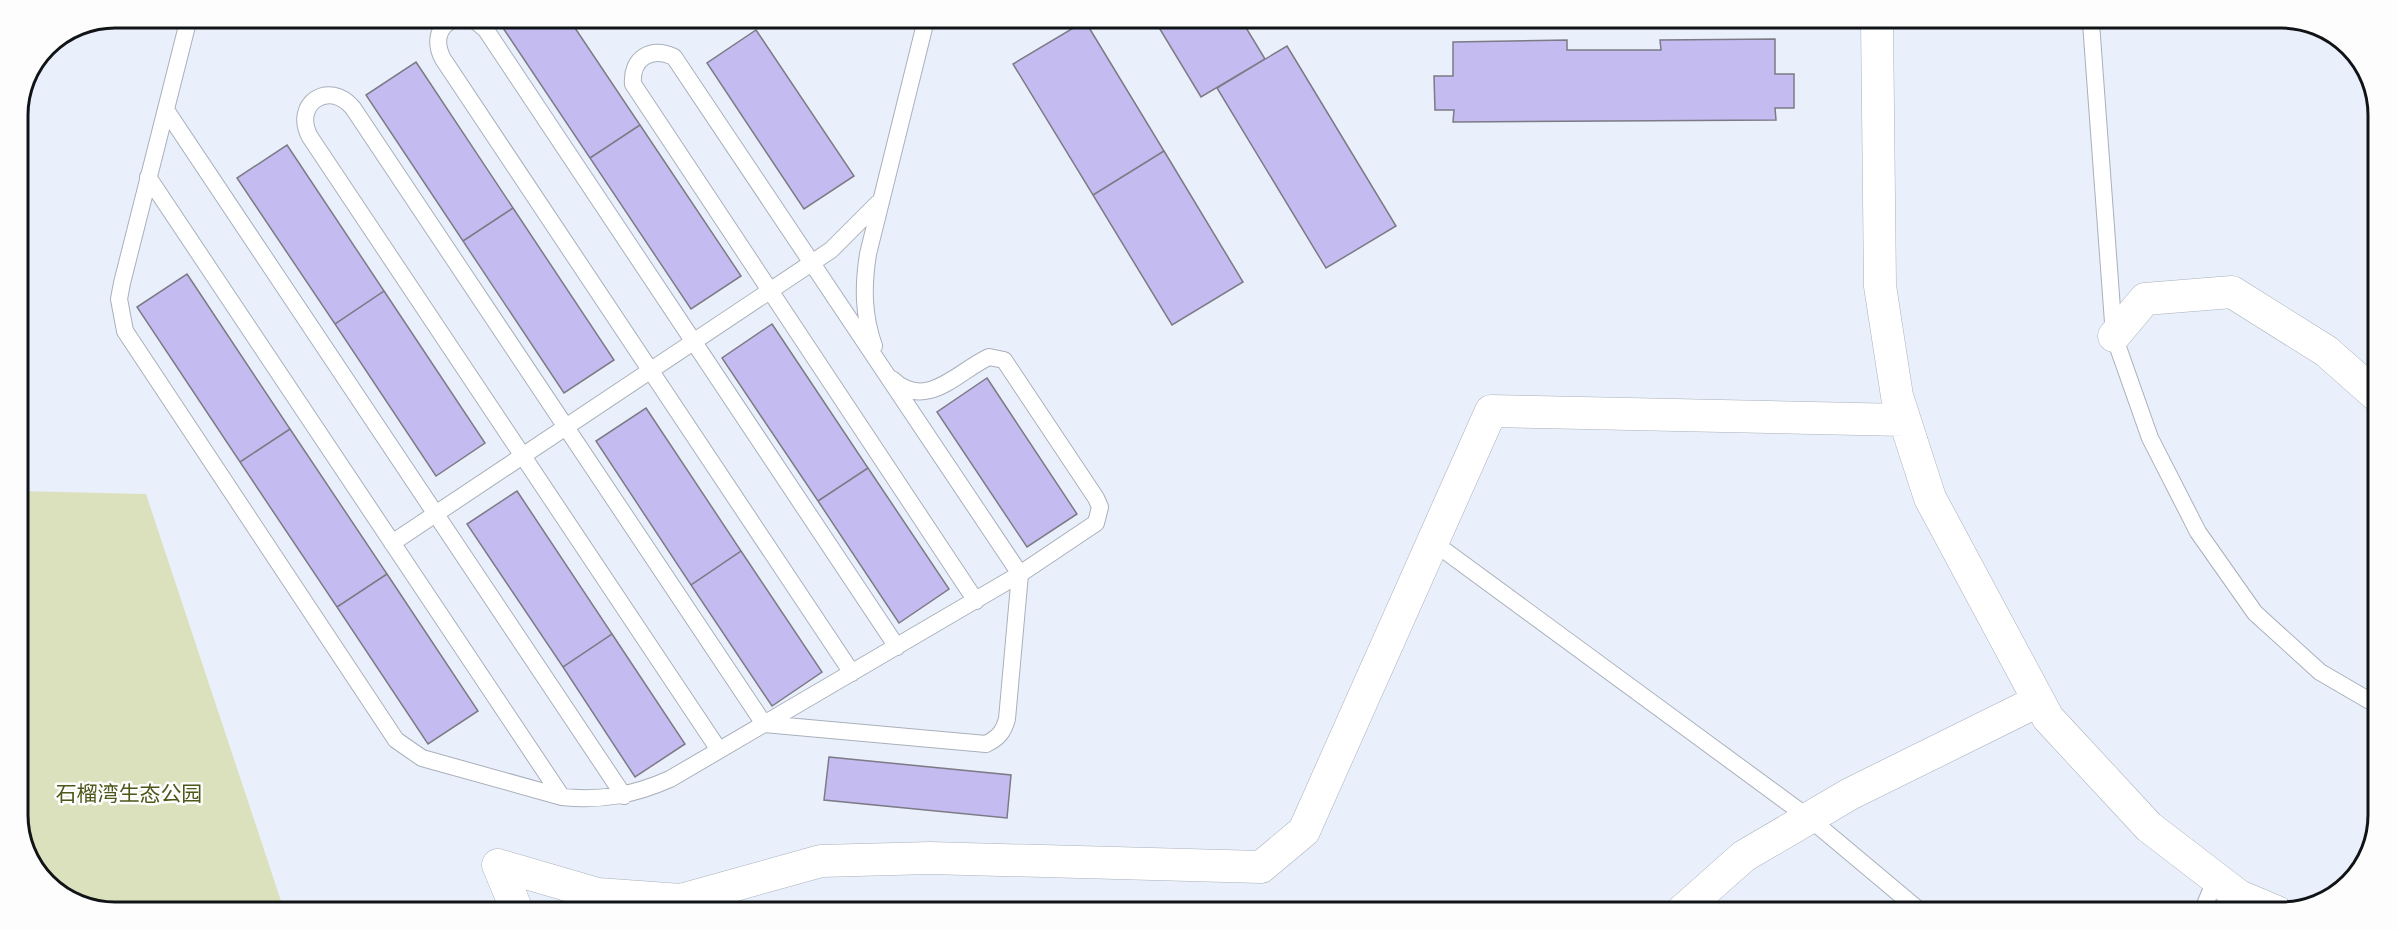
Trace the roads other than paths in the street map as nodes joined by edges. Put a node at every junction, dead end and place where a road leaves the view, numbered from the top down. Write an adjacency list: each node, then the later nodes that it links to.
1 (186, 28): 7 (lane)
2 (442, 28): 14 (lane)
3 (484, 28): 13 (lane)
4 (924, 28): 9 (lane)
5 (1877, 28): 17 (street)
6 (2091, 28): 12 (lane)
7 (166, 110): 8 (lane); 20 (lane)
8 (148, 177): 22 (lane); 32 (lane)
9 (881, 200): 10 (lane); 15 (lane)
10 (812, 262): 11 (lane); 11 (lane); 15 (lane)
11 (769, 291): 13 (lane); 24 (lane)
12 (2114, 336): 16 (street); 27 (lane)
13 (694, 342): 14 (lane); 25 (lane)
14 (650, 370): 18 (lane); 26 (lane)
15 (885, 373): 23 (lane); 23 (lane)
16 (2368, 388)
17 (1904, 420): 21 (street); 28 (street)
18 (566, 427): 19 (lane); 19 (lane); 29 (lane)
19 (523, 455): 20 (lane); 30 (lane)
20 (435, 514): 22 (lane); 31 (lane)
21 (1433, 542): 33 (lane); 35 (street)
22 (392, 543): 32 (lane)
23 (1020, 574): 24 (lane); 29 (lane)
24 (976, 601): 25 (lane)
25 (897, 647): 26 (lane)
26 (852, 673): 29 (lane)
27 (2368, 700)
28 (2038, 701): 33 (street); 34 (street)
29 (764, 724): 30 (lane)
30 (719, 750): 31 (lane)
31 (624, 796): 32 (lane)
32 (562, 797)
33 (1809, 818): 37 (street); 38 (lane)
34 (2216, 878): 39 (lane); 40 (street)
35 (726, 898): 36 (street)
36 (513, 902)
37 (1691, 902)
38 (1909, 902)
39 (2206, 902)
40 (2253, 902)

